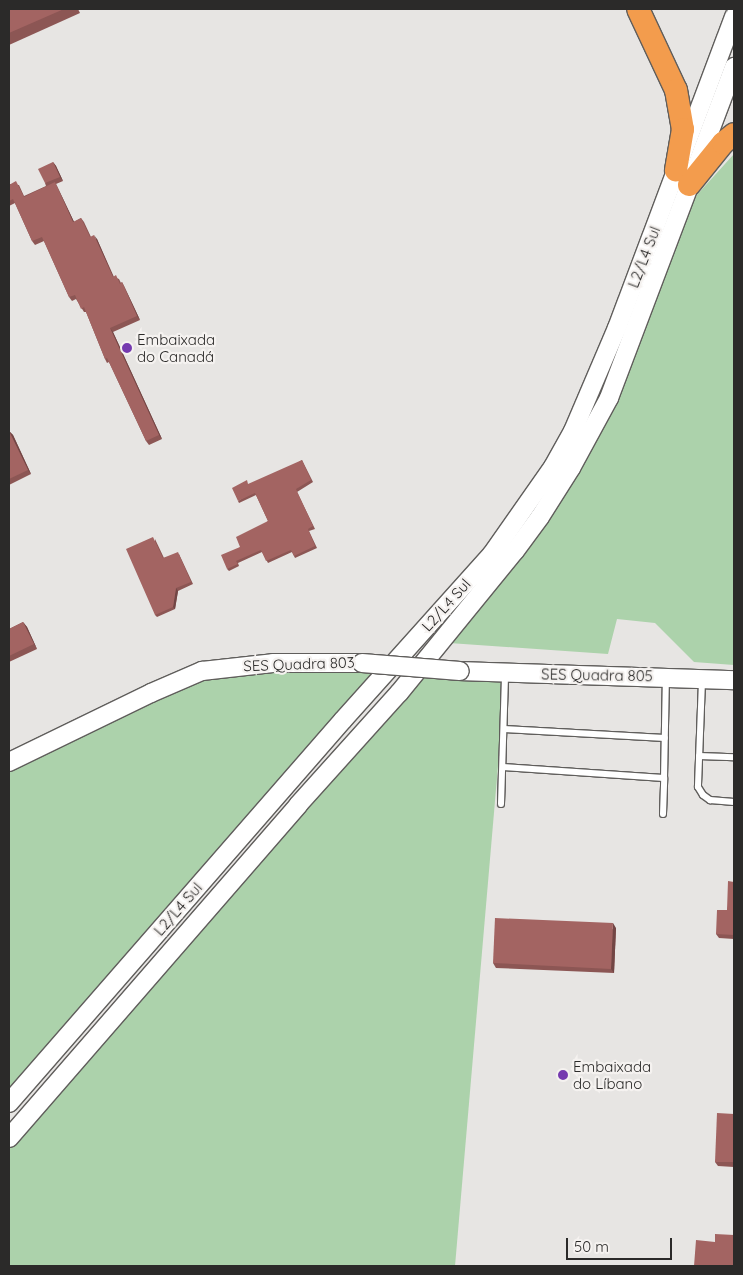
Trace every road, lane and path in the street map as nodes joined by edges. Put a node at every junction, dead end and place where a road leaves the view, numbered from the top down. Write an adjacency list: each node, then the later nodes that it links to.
1 (638, 9): 5 (highway)
2 (734, 16): 5 (main road, L2/L4 Sul)
3 (734, 67): 5 (main road, L2/L4 Sul)
4 (734, 134): 5 (highway)
5 (683, 178): 21 (main road, L2/L4 Sul); 22 (main road, L2/L4 Sul)
6 (460, 671): 7 (main road, SES Quadra 805); 15 (main road, SES Quadra 803, bridge)
7 (506, 673): 8 (main road, SES Quadra 805); 11 (lane)
8 (666, 677): 9 (main road, SES Quadra 805); 12 (lane)
9 (702, 679): 10 (main road, SES Quadra 805); 13 (lane)
10 (734, 680)
11 (504, 728): 12 (lane); 16 (lane)
12 (665, 738): 17 (lane)
13 (699, 756): 14 (lane); 18 (lane)
14 (734, 757)
15 (9, 762)
16 (503, 767): 17 (lane); 19 (lane)
17 (664, 778): 20 (lane)
18 (734, 802)
19 (501, 804)
20 (663, 814)
21 (9, 1103)
22 (9, 1138)

